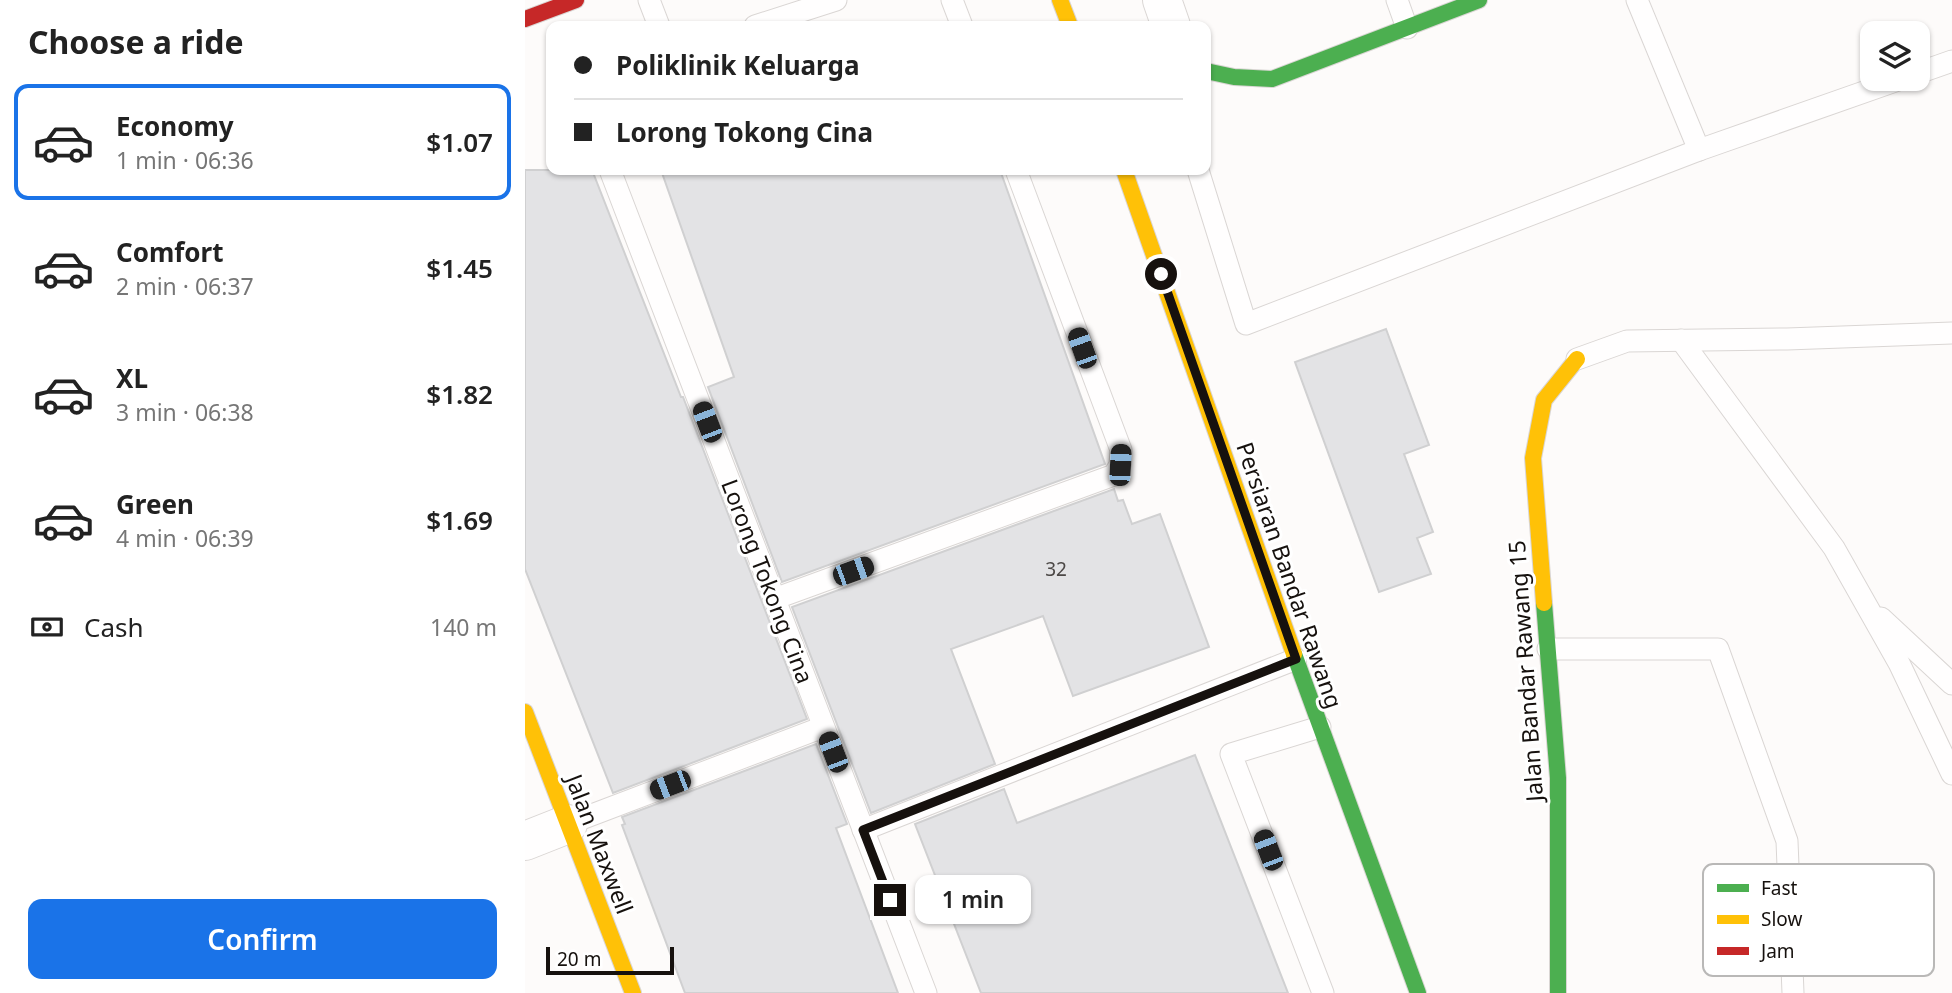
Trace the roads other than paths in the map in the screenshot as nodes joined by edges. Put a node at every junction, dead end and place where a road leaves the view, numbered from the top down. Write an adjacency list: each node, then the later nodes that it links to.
1 (576, 0): 10 (street)
2 (649, 0): 12 (lane)
3 (836, 0): 13 (lane)
4 (952, 0): 14 (lane)
5 (1060, 0): 15 (street)
6 (1162, 0): 16 (street)
7 (1397, 0): 17 (lane)
8 (1479, 0): 17 (street)
9 (1637, 0): 22 (lane)
10 (550, 12): 11 (street)
11 (525, 19)
12 (657, 21)
13 (771, 21)
14 (960, 21)
15 (1068, 21)
16 (1169, 21)
17 (1407, 28): 20 (street)
18 (1952, 61): 19 (lane)
19 (1930, 69)
20 (1211, 73)
21 (1867, 91): 22 (lane)
22 (1699, 150): 26 (lane)
23 (612, 175): 30 (lane, Lorong Tokong Cina)
24 (1018, 175): 30 (lane)
25 (1127, 175): 33 (street, Persiaran Bandar Rawang)
26 (1200, 175)
27 (1952, 332): 28 (lane)
28 (1682, 340): 29 (lane); 31 (lane)
29 (1577, 359): 32 (street, Jalan Bandar Rawang 15)
30 (774, 599): 36 (lane, Lorong Tokong Cina)
31 (1866, 605): 34 (lane); 38 (lane)
32 (1548, 649): 42 (lane); 47 (street, Jalan Bandar Rawang 15)
33 (1296, 659): 37 (street, Persiaran Bandar Rawang); 40 (lane)
34 (1952, 684)
35 (525, 712): 39 (street, Jalan Maxwell)
36 (823, 727): 39 (lane); 40 (lane, Lorong Tokong Cina)
37 (1320, 727): 45 (lane); 46 (street, Persiaran Bandar Rawang)
38 (1952, 774)
39 (568, 824): 41 (street); 43 (street, Jalan Maxwell)
40 (863, 830): 44 (lane, Lorong Tokong Cina)
41 (525, 841)
42 (1788, 864)
43 (633, 993)
44 (926, 993)
45 (1323, 993)
46 (1418, 993)
47 (1558, 993)

